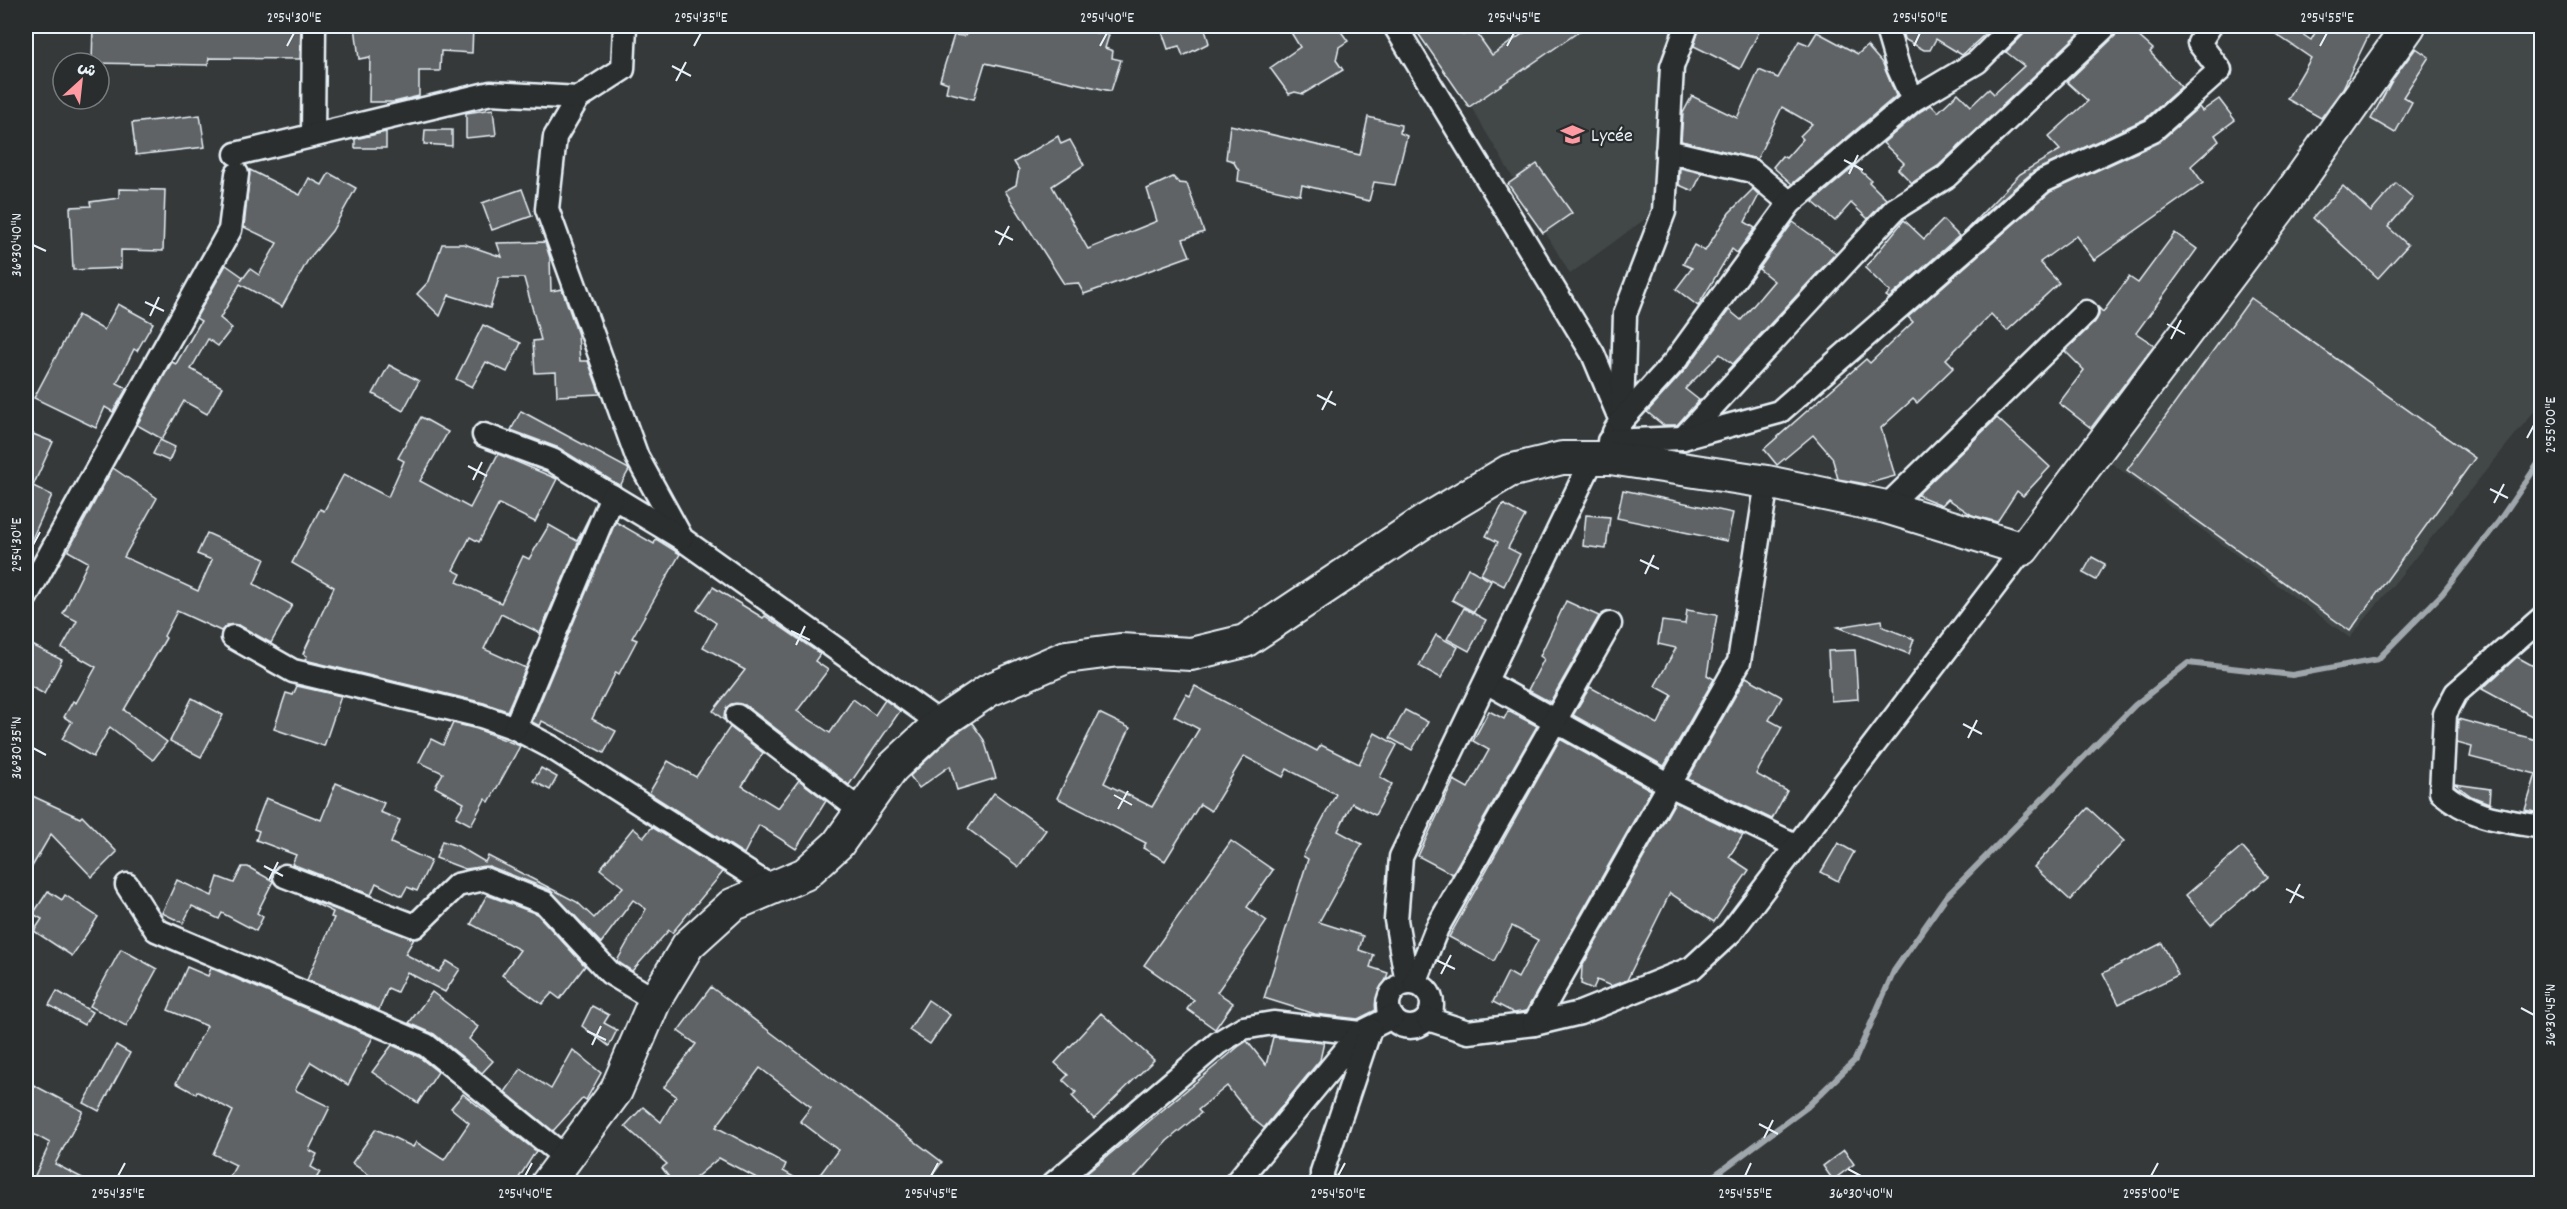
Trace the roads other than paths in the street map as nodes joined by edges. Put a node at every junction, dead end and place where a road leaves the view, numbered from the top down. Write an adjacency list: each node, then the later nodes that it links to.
1 (314, 26): 12 (street)
2 (625, 26): 10 (street)
3 (1395, 26): 16 (street)
4 (1687, 26): 13 (street)
5 (1886, 26): 11 (street)
6 (2013, 26): 11 (street)
7 (2106, 26): 18 (street)
8 (2210, 26): 18 (street)
9 (2409, 26): 24 (street)
10 (578, 98): 12 (street); 23 (street)
11 (1913, 100): 14 (street)
12 (313, 135): 25 (street)
13 (1667, 151): 14 (street); 16 (street)
14 (1790, 203): 16 (street)
15 (2086, 312): 22 (street)
16 (1621, 421): 19 (street)
17 (484, 435): 21 (street)
18 (1683, 438): 19 (street)
19 (1604, 452): 20 (street); 29 (street); 32 (street)
20 (1767, 482): 22 (street); 34 (street)
21 (612, 496): 23 (street); 33 (street)
22 (1886, 507): 24 (street)
23 (682, 539): 32 (street)
24 (2023, 549): 37 (street)
25 (26, 597)
26 (2541, 618): 36 (street)
27 (1610, 624): 31 (street)
28 (233, 637): 33 (street)
29 (1486, 682): 31 (street); 41 (street)
30 (737, 716): 35 (street)
31 (1556, 719): 34 (street); 41 (street)
32 (940, 723): 35 (street)
33 (515, 728): 40 (street)
34 (1670, 785): 37 (street); 45 (street)
35 (861, 811): 40 (street)
36 (2541, 827)
37 (1797, 846): 45 (street)
38 (285, 876): 42 (street)
39 (127, 885): 47 (street)
40 (771, 887): 42 (street)
41 (1411, 983): 43 (street); 44 (street)
42 (655, 1000): 47 (street)
43 (1392, 1017): 44 (street); 46 (street)
44 (1428, 1019): 45 (street)
45 (1534, 1024)
46 (1365, 1030): 49 (street); 50 (street); 51 (street)
47 (566, 1158): 48 (street)
48 (547, 1184)
49 (1053, 1184)
50 (1235, 1184)
51 (1322, 1184)

